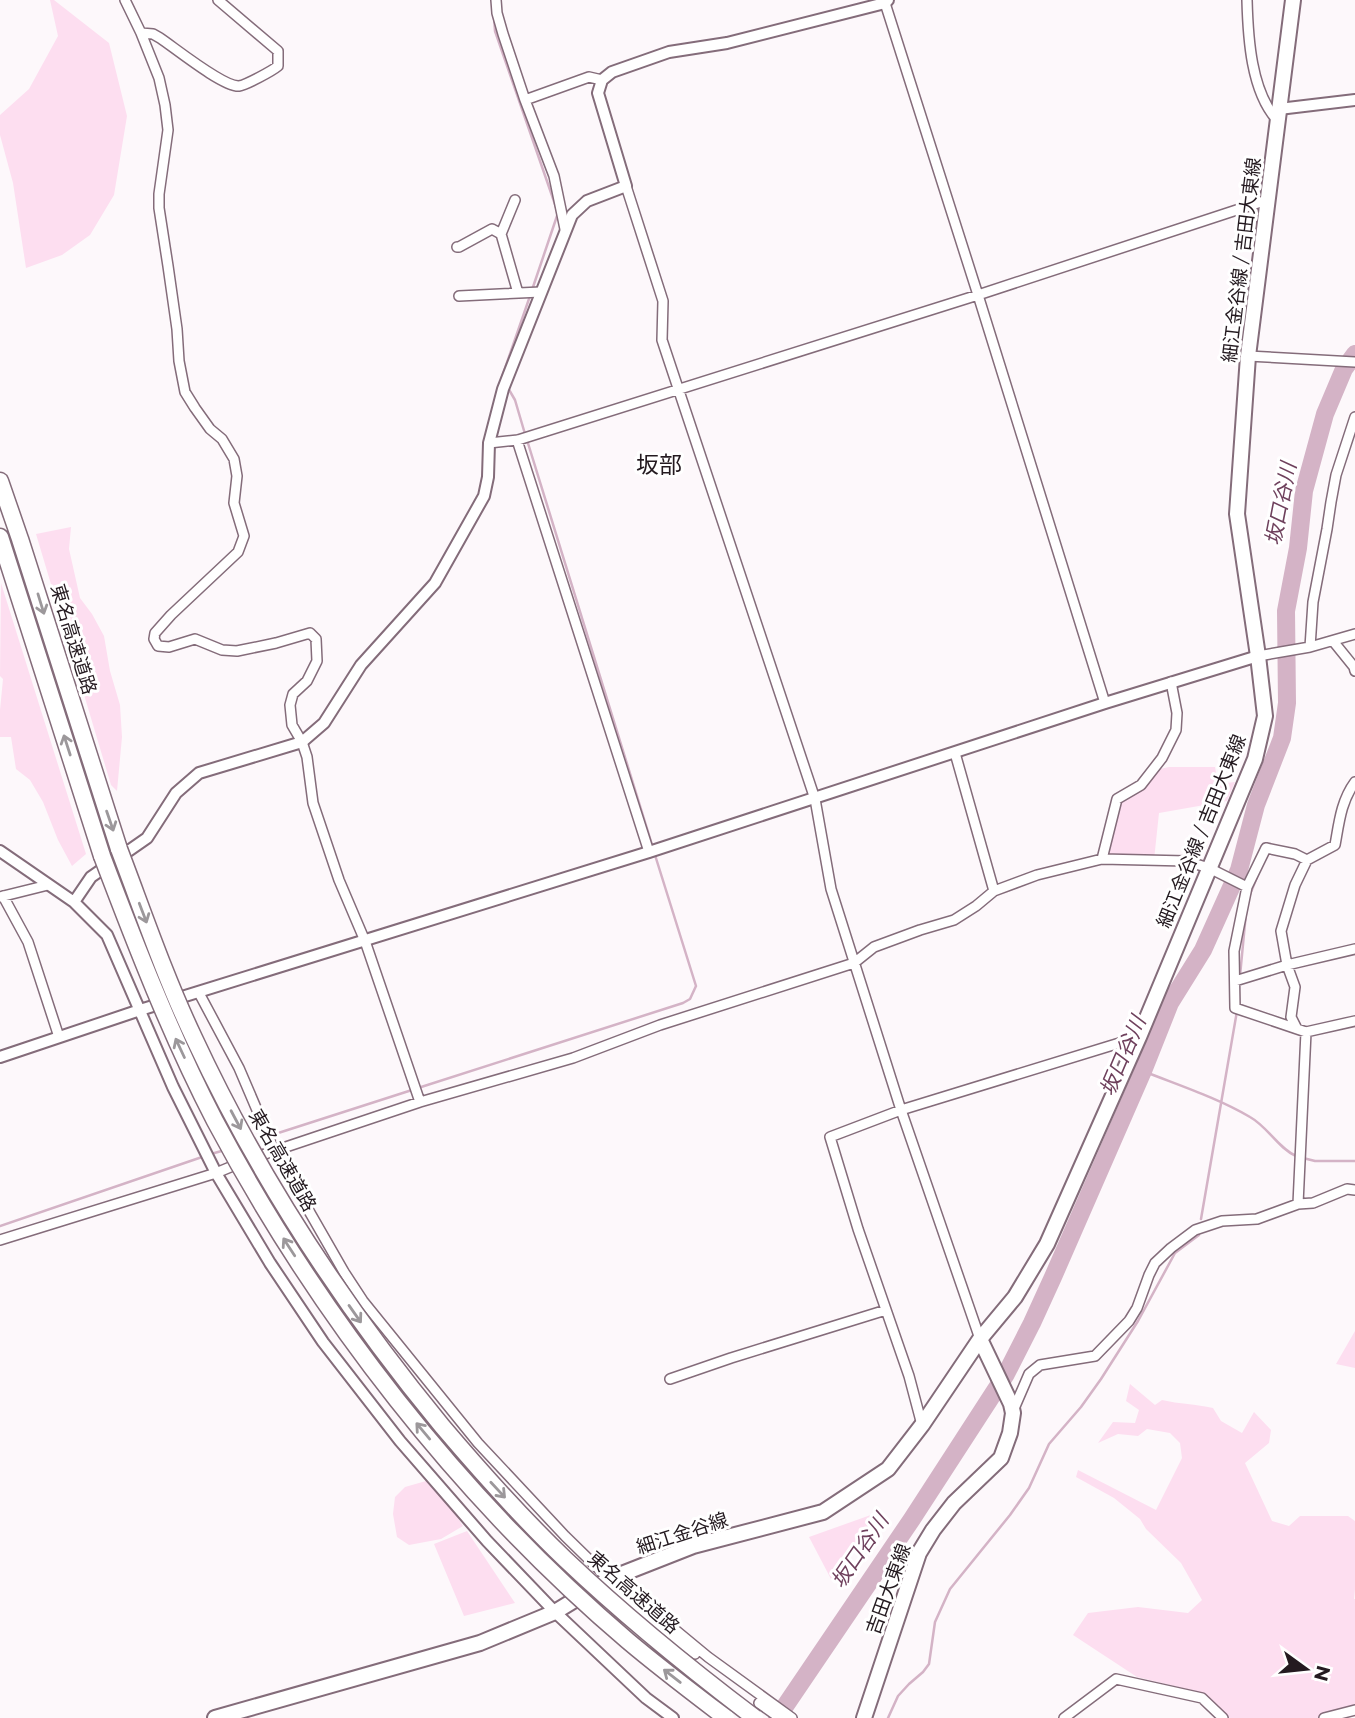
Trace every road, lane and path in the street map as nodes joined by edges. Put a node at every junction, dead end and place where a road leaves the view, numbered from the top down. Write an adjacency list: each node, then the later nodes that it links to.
1 (125, 0): 7 (street)
2 (218, 0): 7 (street)
3 (496, 0): 9 (street)
4 (1247, 0): 11 (street)
5 (1293, 0): 11 (main road, 細江金谷線 / 吉田大東線)
6 (886, 1): 8 (street); 20 (street)
7 (141, 33): 39 (street)
8 (602, 80): 9 (street); 12 (street)
9 (524, 100): 15 (street)
10 (1355, 100): 11 (street)
11 (1278, 115): 14 (main road, 細江金谷線 / 吉田大東線)
12 (626, 186): 15 (street); 24 (street)
13 (514, 201): 16 (street)
14 (1268, 201): 20 (street); 22 (main road, 細江金谷線 / 吉田大東線)
15 (565, 229): 18 (street)
16 (500, 234): 17 (street); 19 (street)
17 (457, 247)
18 (539, 292): 19 (street); 27 (street)
19 (521, 293): 21 (street)
20 (978, 295): 24 (street); 38 (street)
21 (460, 296)
22 (1248, 356): 23 (street); 35 (main road, 細江金谷線 / 吉田大東線)
23 (1355, 362)
24 (678, 388): 26 (street); 42 (street)
25 (1355, 417): 28 (street)
26 (517, 440): 27 (street); 44 (street)
27 (489, 443): 39 (street)
28 (1345, 447): 29 (street); 34 (street)
29 (1355, 451)
30 (0, 481): 79 (highway, 東名高速道路, one-way to 79, bridge)
31 (0, 537): 83 (highway, 東名高速道路, one-way to 31, bridge)
32 (1355, 634): 33 (street)
33 (1334, 641): 34 (street); 36 (street)
34 (1310, 647): 35 (street)
35 (1258, 656): 37 (street); 47 (main road, 細江金谷線 / 吉田大東線)
36 (1355, 671)
37 (1171, 682): 38 (street); 45 (street)
38 (1105, 703): 40 (street)
39 (303, 742): 52 (street); 53 (street)
40 (955, 753): 42 (street); 50 (street)
41 (1355, 782): 46 (street)
42 (815, 799): 44 (street); 55 (street)
43 (0, 851): 48 (street)
44 (649, 852): 53 (street)
45 (1102, 859): 47 (street); 50 (street)
46 (1307, 860): 49 (street); 56 (street)
47 (1212, 870): 49 (street); 63 (main road, 細江金谷線 / 吉田大東線)
48 (48, 885): 51 (street); 52 (street)
49 (1247, 887): 57 (street)
50 (994, 891): 55 (street)
51 (2, 896): 62 (street)
52 (74, 902): 59 (street)
53 (365, 941): 58 (street); 65 (street)
54 (1355, 949): 56 (street)
55 (853, 963): 65 (street); 66 (street)
56 (1287, 965): 57 (street); 61 (street)
57 (1235, 981): 61 (street)
58 (199, 993): 59 (street); 67 (street)
59 (140, 1010): 62 (street); 68 (street)
60 (1355, 1021): 61 (street)
61 (1302, 1031): 70 (street)
62 (59, 1037): 64 (street)
63 (1139, 1037): 66 (street); 73 (main road, 細江金谷線 / 吉田大東線)
64 (0, 1057)
65 (419, 1099): 67 (street)
66 (901, 1110): 72 (street); 73 (street)
67 (272, 1146): 68 (street); 77 (street)
68 (216, 1172): 71 (street); 78 (street)
69 (1355, 1190): 70 (street)
70 (1297, 1204): 75 (street)
71 (0, 1240)
72 (886, 1310): 74 (street); 76 (street)
73 (982, 1345): 75 (main road); 76 (main road, 細江金谷線)
74 (670, 1379)
75 (1012, 1408): 86 (main road, 吉田大東線)
76 (922, 1426): 77 (main road, 細江金谷線)
77 (605, 1581): 78 (main road, 細江金谷線); 79 (street)
78 (555, 1612): 81 (main road, 細江金谷線); 82 (street)
79 (759, 1707): 84 (street); 85 (street)
80 (1355, 1710): 89 (street)
81 (215, 1718)
82 (673, 1718)
83 (726, 1718)
84 (780, 1718)
85 (792, 1718)
86 (864, 1718)
87 (1064, 1718): 88 (street)
88 (1223, 1718)
89 (1324, 1718)

